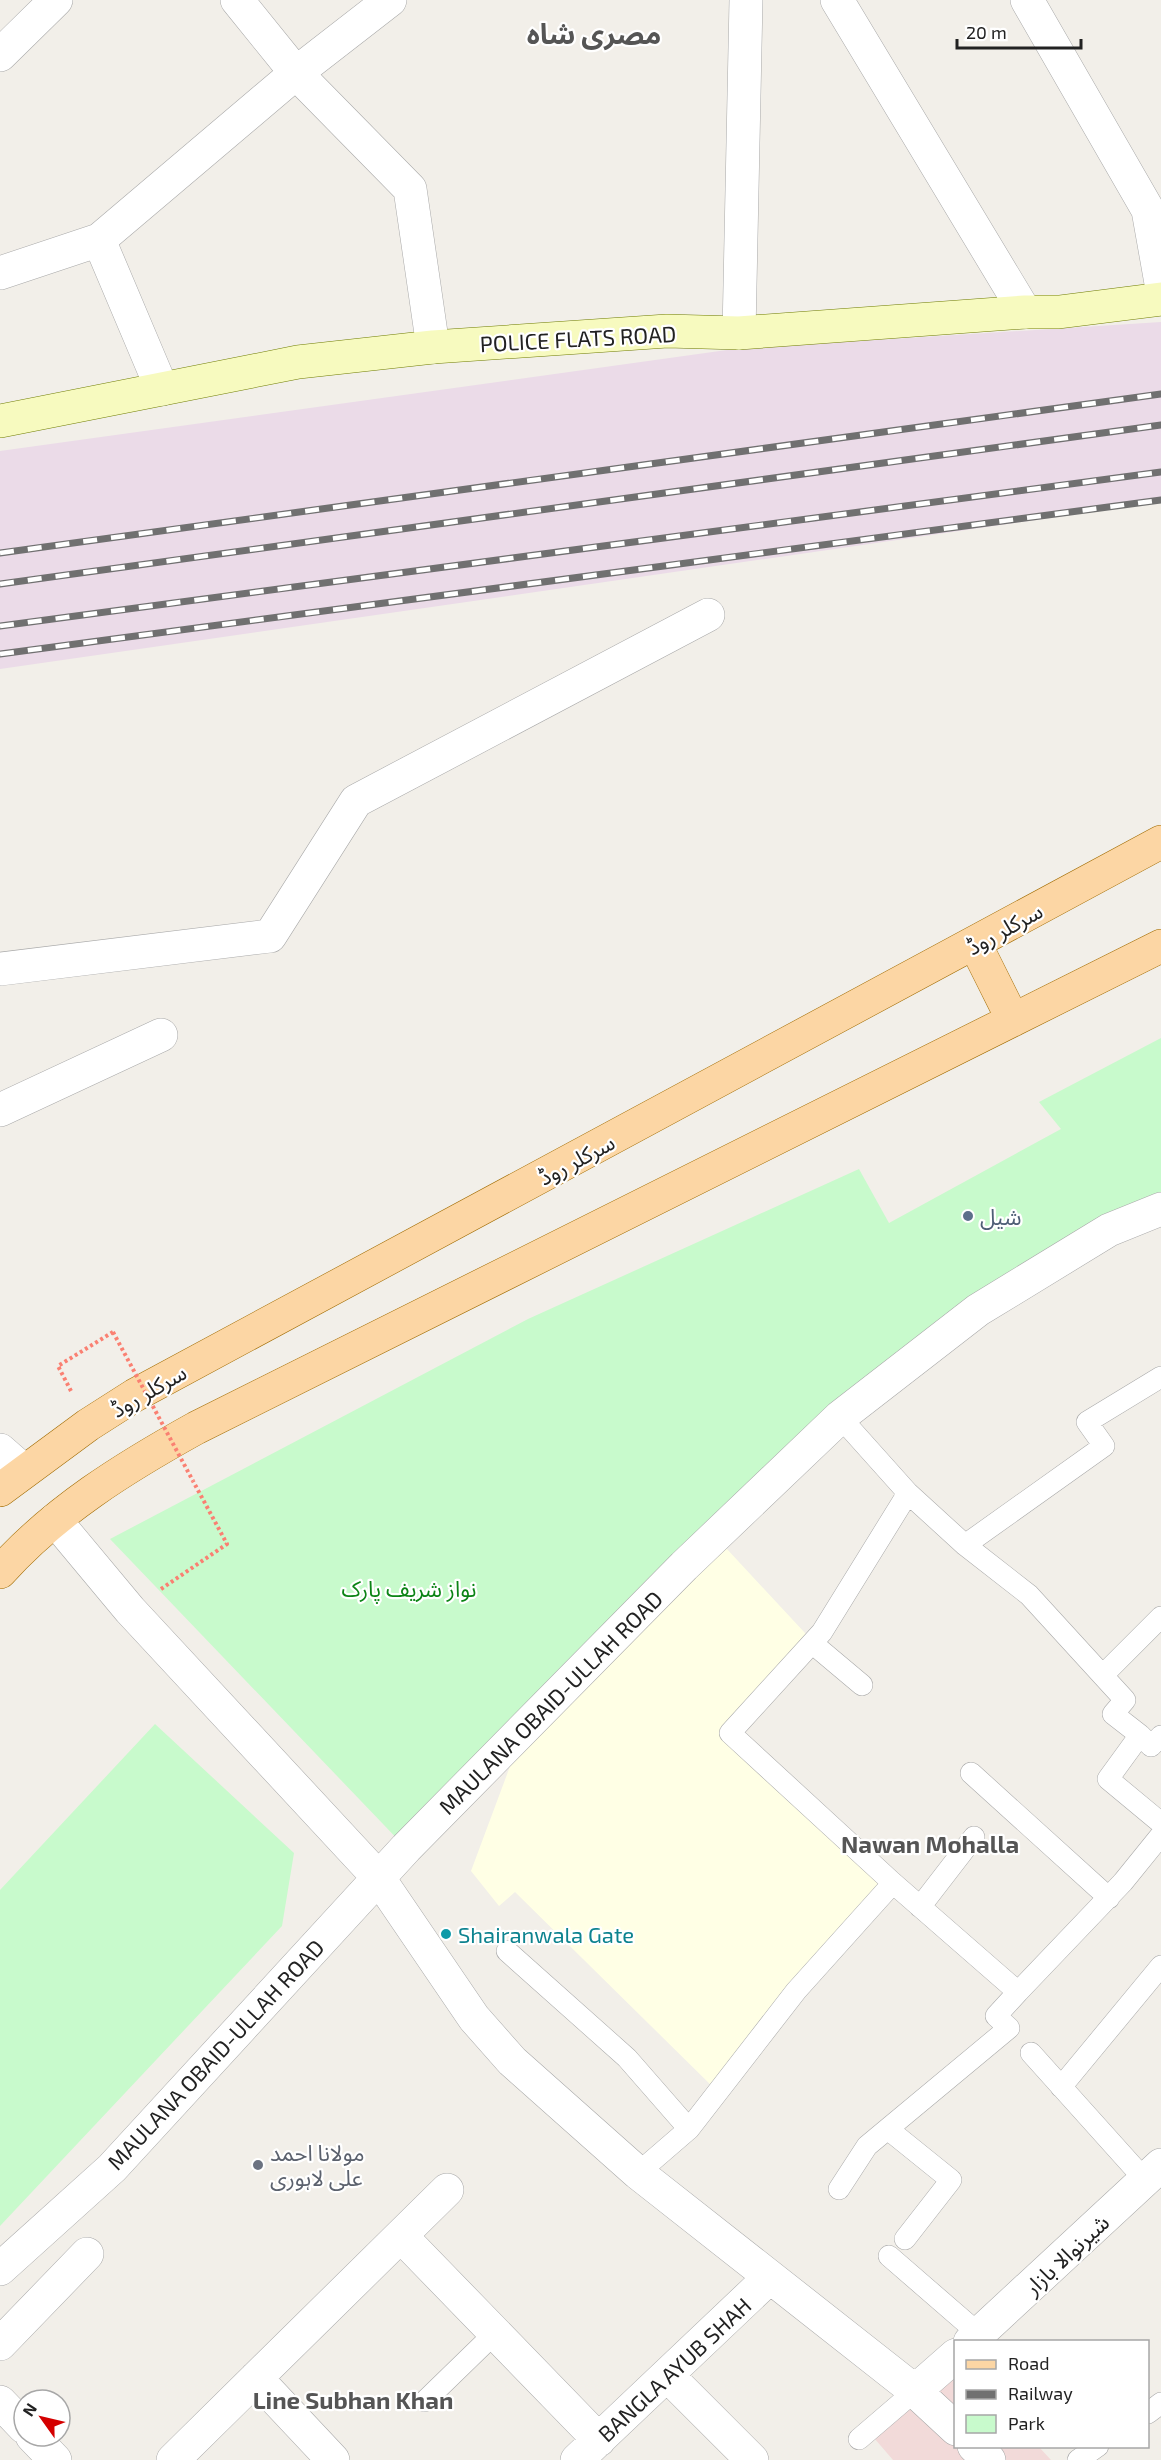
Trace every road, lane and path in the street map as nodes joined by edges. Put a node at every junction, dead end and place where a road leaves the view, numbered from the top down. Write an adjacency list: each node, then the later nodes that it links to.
1 (56, 0): 7 (street)
2 (237, 0): 8 (street)
3 (390, 0): 8 (street)
4 (746, 0): 15 (street)
5 (837, 0): 14 (street)
6 (1027, 0): 9 (street)
7 (0, 55)
8 (296, 73): 10 (street); 16 (street)
9 (1154, 206): 12 (street)
10 (99, 240): 11 (street); 17 (street)
11 (0, 273)
12 (1161, 283)
13 (1161, 299): 14 (street, POLICE FLATS ROAD)
14 (1025, 312): 15 (street, POLICE FLATS ROAD)
15 (739, 333): 16 (street, POLICE FLATS ROAD)
16 (434, 347): 17 (street, POLICE FLATS ROAD)
17 (162, 389): 18 (street, POLICE FLATS ROAD)
18 (0, 422)
19 (708, 615): 23 (street)
20 (1161, 842): 21 (main road, سرکلر روڈ)
21 (975, 944): 24 (main road); 32 (main road, سرکلر روڈ)
22 (1161, 946): 24 (main road)
23 (0, 969)
24 (1012, 1020): 34 (main road)
25 (161, 1035): 26 (street)
26 (0, 1110)
27 (1161, 1209): 30 (street, MAULANA OBAID-ULLAH ROAD)
28 (58, 1366): 37 (path, bridge)
29 (1161, 1377): 35 (lane)
30 (840, 1417): 33 (lane); 47 (street, MAULANA OBAID-ULLAH ROAD)
31 (0, 1450): 32 (street)
32 (12, 1480)
33 (908, 1493): 35 (lane); 39 (lane)
34 (55, 1520): 36 (main road); 37 (street)
35 (964, 1545): 40 (lane)
36 (0, 1572)
37 (130, 1610): 47 (street)
38 (1161, 1617): 40 (lane)
39 (812, 1643): 41 (lane); 48 (lane)
40 (1103, 1675): 42 (lane)
41 (862, 1686)
42 (1151, 1735): 44 (lane)
43 (971, 1773): 49 (lane)
44 (1161, 1823)
45 (1161, 1835): 49 (lane)
46 (974, 1837): 50 (lane)
47 (378, 1877): 58 (street); 66 (street, MAULANA OBAID-ULLAH ROAD)
48 (893, 1883): 50 (lane); 56 (lane)
49 (1109, 1898): 53 (lane)
50 (920, 1907): 53 (lane)
51 (507, 1952): 56 (lane)
52 (1161, 1966): 55 (lane)
53 (1018, 1992): 57 (lane)
54 (1031, 2053): 55 (lane)
55 (1061, 2086): 59 (lane)
56 (689, 2129): 58 (lane)
57 (888, 2130): 60 (lane); 63 (lane)
58 (638, 2173): 67 (street)
59 (1153, 2173): 70 (street, شیرنوالا بازار)
60 (838, 2189)
61 (447, 2190): 62 (street)
62 (401, 2236): 68 (street); 74 (street)
63 (905, 2239)
64 (87, 2254): 71 (street)
65 (889, 2256): 69 (lane)
66 (0, 2269)
67 (770, 2277): 73 (street, BANGLA AYUB SHAH); 75 (street)
68 (495, 2333): 76 (lane); 86 (street)
69 (965, 2340)
70 (971, 2340)
71 (0, 2344)
72 (954, 2356): 75 (street, شیرنوالا بازار)
73 (667, 2375): 86 (street, BANGLA AYUB SHAH); 90 (street)
74 (256, 2378): 88 (street); 89 (street)
75 (915, 2391): 81 (street); 82 (lane)
76 (425, 2401)
77 (0, 2402): 80 (street)
78 (1161, 2403): 79 (lane)
79 (1149, 2412)
80 (12, 2414)
81 (954, 2427)
82 (859, 2439)
83 (44, 2448): 87 (street)
84 (976, 2448): 91 (street)
85 (1095, 2448): 92 (lane)
86 (588, 2450)
87 (55, 2460)
88 (173, 2460)
89 (333, 2460)
90 (752, 2460)
91 (988, 2460)
92 (1078, 2460)

